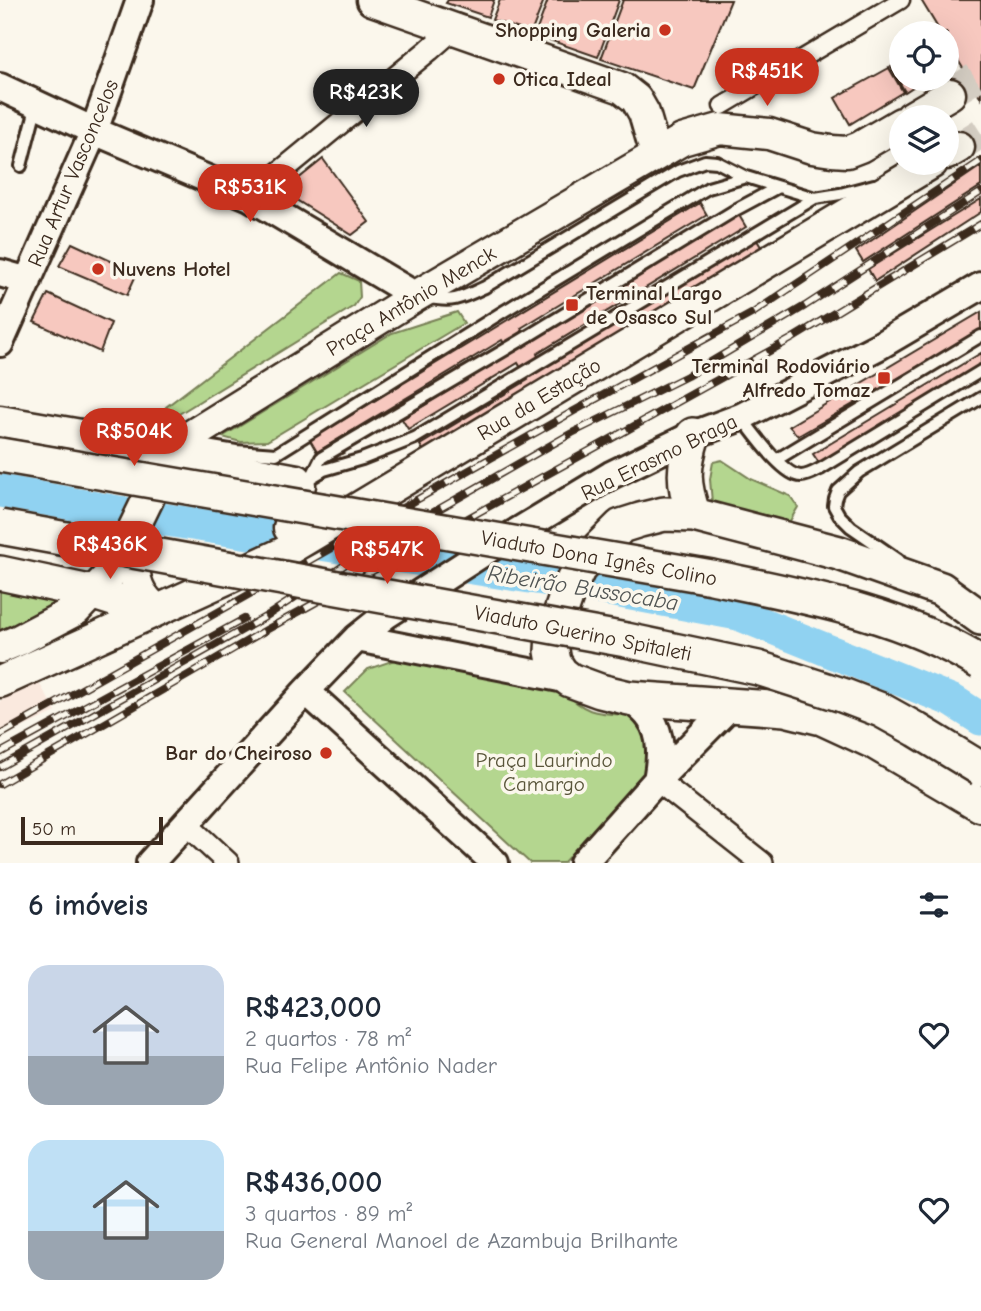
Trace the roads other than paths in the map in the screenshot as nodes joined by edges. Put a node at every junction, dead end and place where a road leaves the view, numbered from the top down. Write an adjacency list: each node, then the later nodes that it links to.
1 (140, 0): 11 (street, Rua Artur Vasconcelos)
2 (372, 0): 4 (main road)
3 (901, 0): 9 (street)
4 (453, 29): 12 (main road); 18 (street)
5 (0, 87): 7 (street)
6 (950, 94): 8 (main road)
7 (37, 104): 11 (street); 13 (lane)
8 (931, 105)
9 (722, 106)
10 (889, 130): 12 (main road, Praça Antônio Menck)
11 (94, 131): 18 (street); 21 (street, Rua Artur Vasconcelos)
12 (656, 154): 23 (main road, Praça Antônio Menck)
13 (21, 166)
14 (900, 175): 19 (lane)
15 (912, 175): 38 (main road, Rua da Estação)
16 (746, 177): 17 (lane); 23 (lane); 31 (lane)
17 (778, 187): 19 (lane); 34 (lane)
18 (250, 197): 23 (street)
19 (815, 198): 34 (lane)
20 (0, 273): 21 (street)
21 (28, 281): 25 (street, Rua Artur Vasconcelos)
22 (981, 286): 28 (street, Rua Erasmo Braga)
23 (416, 296): 31 (main road, Praça Antônio Menck)
24 (981, 336): 33 (lane)
25 (0, 343)
26 (981, 371): 33 (lane)
27 (981, 398): 40 (lane)
28 (741, 417): 30 (street, Rua Erasmo Braga); 33 (lane)
29 (2, 419): 31 (main road)
30 (693, 435): 35 (main road); 44 (street, Rua Erasmo Braga)
31 (168, 450): 34 (main road); 36 (main road)
32 (0, 455): 46 (main road, Viaduto Dona Ignês Colino, bridge)
33 (776, 460)
34 (306, 481): 38 (main road)
35 (694, 514): 40 (main road); 47 (main road)
36 (138, 520): 41 (main road); 42 (main road)
37 (0, 527): 52 (main road, Viaduto Guerino Spitaleti, bridge)
38 (291, 543): 42 (main road, Rua da Estação)
39 (0, 573): 41 (main road)
40 (941, 589): 43 (main road)
41 (94, 593): 42 (main road); 45 (main road)
42 (153, 611): 48 (main road, Rua da Estação)
43 (981, 618)
44 (357, 638): 47 (street); 49 (street, Rua Erasmo Braga)
45 (0, 648)
46 (981, 663)
47 (570, 680): 50 (main road)
48 (0, 682)
49 (306, 691): 55 (street, Rua Erasmo Braga); 58 (street)
50 (629, 698): 51 (main road); 53 (street)
51 (730, 706): 53 (street); 54 (main road)
52 (981, 769)
53 (657, 780): 59 (street); 60 (street)
54 (981, 805)
55 (186, 824): 56 (street, Rua Erasmo Braga); 57 (street)
56 (150, 863)
57 (228, 863)
58 (495, 863)
59 (583, 863)
60 (762, 863)

